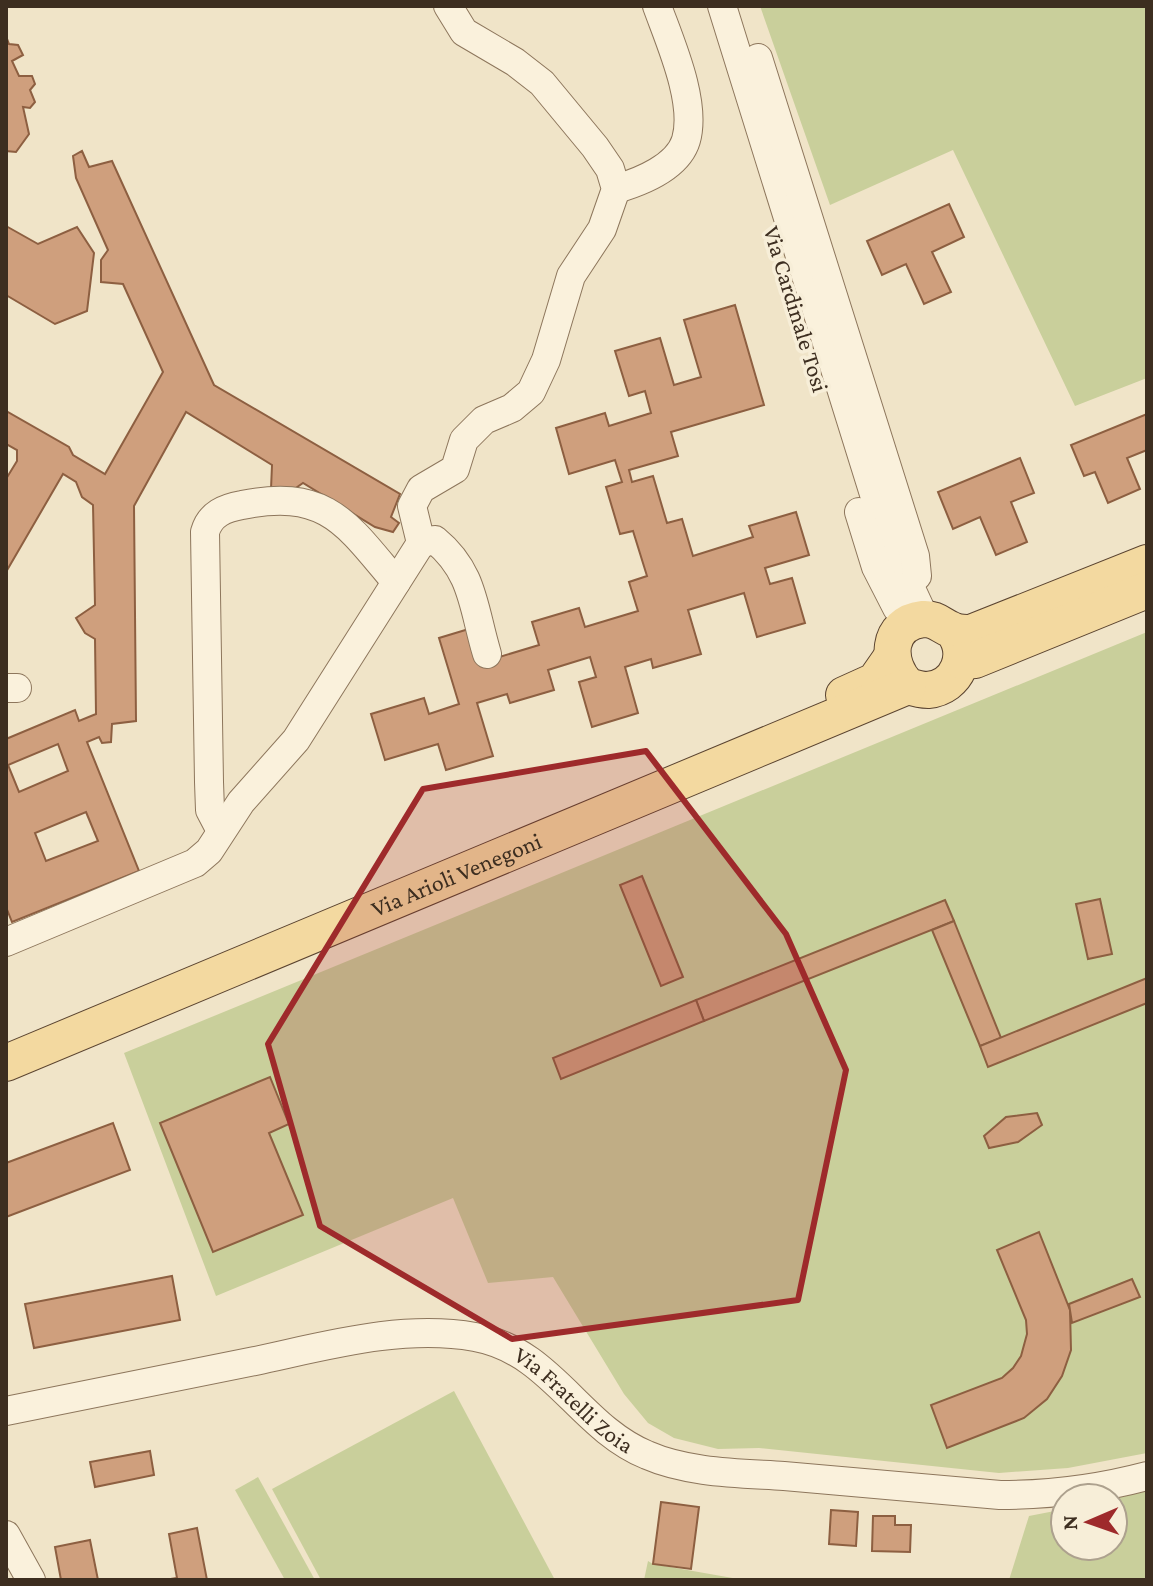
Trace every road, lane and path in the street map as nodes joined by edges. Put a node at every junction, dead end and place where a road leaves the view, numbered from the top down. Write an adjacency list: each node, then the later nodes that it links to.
1 (448, 6): 6 (street)
2 (657, 6): 6 (street)
3 (702, 6): 13 (street, Via Cardinale Tosi)
4 (722, 6): 7 (street, Via Cardinale Tosi)
5 (741, 6): 7 (street, Via Cardinale Tosi)
6 (616, 189): 9 (street)
7 (802, 228): 8 (street, Via Cardinale Tosi)
8 (888, 503): 13 (street, Via Cardinale Tosi); 13 (street, Via Cardinale Tosi)
9 (421, 543): 11 (street); 14 (street)
10 (1147, 563): 13 (main road)
11 (396, 582): 15 (street); 15 (street)
12 (1147, 590): 13 (main road)
13 (919, 637): 17 (main road, Via Arioli Venegoni); 18 (main road, Via Arioli Venegoni)
14 (487, 654)
15 (221, 831): 16 (street)
16 (6, 942)
17 (6, 1039)
18 (6, 1063)
19 (6, 1411): 20 (street, Via Fratelli Zoia)
20 (1147, 1476)
21 (6, 1535): 22 (street)
22 (31, 1580)

